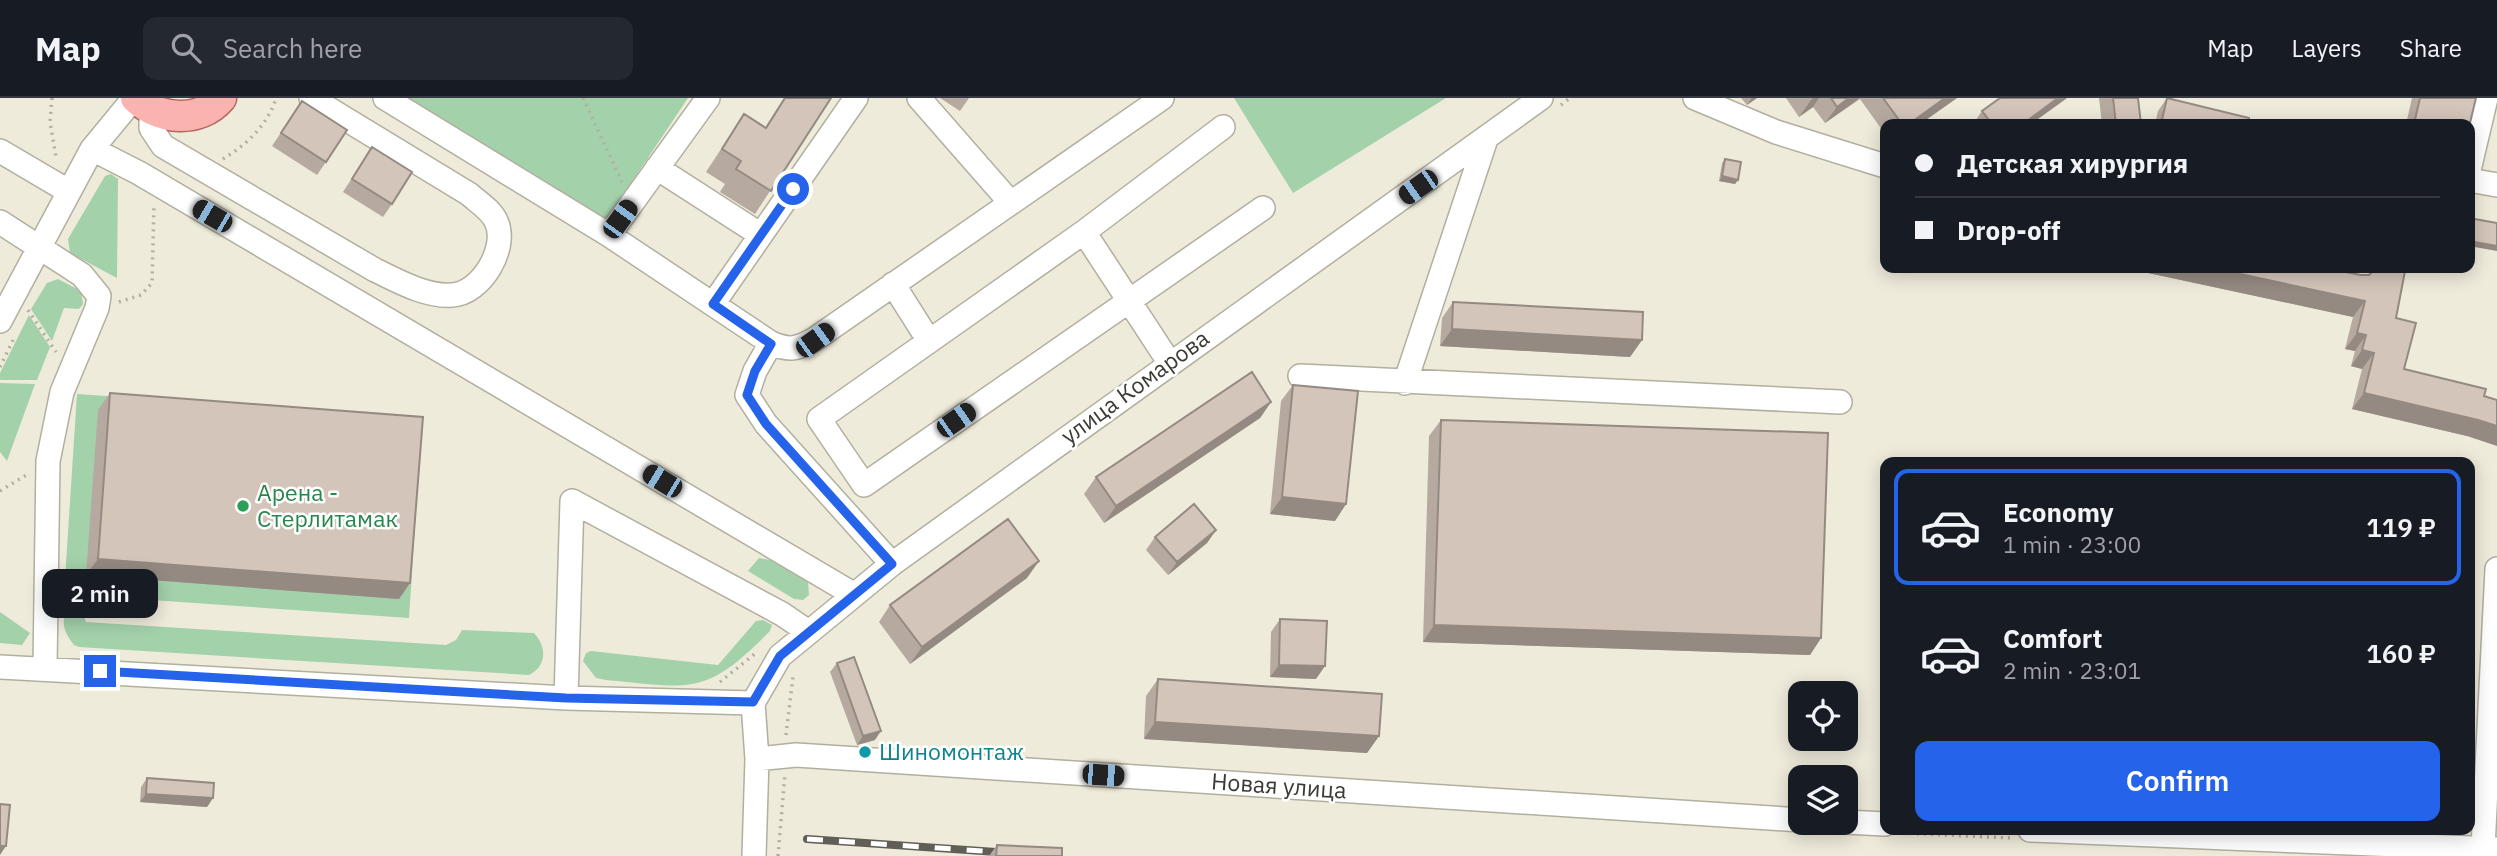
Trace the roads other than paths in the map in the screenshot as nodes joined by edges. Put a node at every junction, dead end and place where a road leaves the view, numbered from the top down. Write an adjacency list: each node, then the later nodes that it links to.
1 (221, 98): 11 (main road)
2 (311, 98): 11 (street)
3 (385, 98): 26 (street)
4 (708, 98): 18 (street)
5 (856, 98): 27 (street)
6 (919, 98): 22 (street)
7 (1162, 98): 22 (street)
8 (1541, 98): 13 (street, улица Комарова)
9 (1695, 98): 17 (street)
10 (2486, 98): 14 (street)
11 (140, 102): 15 (street)
12 (1223, 127): 25 (street)
13 (1486, 139): 35 (street, улица Комарова); 37 (street)
14 (2475, 145)
15 (92, 149): 21 (street); 41 (street)
16 (0, 151): 21 (street)
17 (1880, 164)
18 (657, 169): 26 (street); 27 (street)
19 (2475, 181): 20 (street)
20 (2497, 185)
21 (68, 191): 28 (street)
22 (1010, 202): 29 (street)
23 (1263, 208): 30 (street)
24 (0, 222): 28 (street)
25 (1084, 232): 30 (street); 33 (street)
26 (609, 235): 31 (street)
27 (761, 235): 31 (street)
28 (41, 245): 32 (street); 44 (street)
29 (893, 284): 33 (street); 34 (street)
30 (1128, 300): 33 (street); 35 (street)
31 (713, 304): 34 (street)
32 (0, 321)
33 (929, 341)
34 (771, 344): 39 (street)
35 (1169, 362): 39 (street, улица Комарова)
36 (1300, 376): 37 (street)
37 (1405, 383): 38 (street)
38 (1840, 401)
39 (892, 564): 41 (street, улица Комарова)
40 (2497, 569): 52 (street)
41 (853, 594): 42 (street, улица Комарова)
42 (807, 631): 45 (street); 46 (street, улица Комарова)
43 (0, 667): 44 (street)
44 (45, 667): 45 (street)
45 (566, 698): 46 (street)
46 (753, 702): 47 (street)
47 (757, 759): 48 (street, Новая улица); 53 (street)
48 (1788, 819)
49 (1858, 823): 50 (street)
50 (1880, 824)
51 (2150, 835): 52 (street)
52 (2490, 849)
53 (754, 856)

